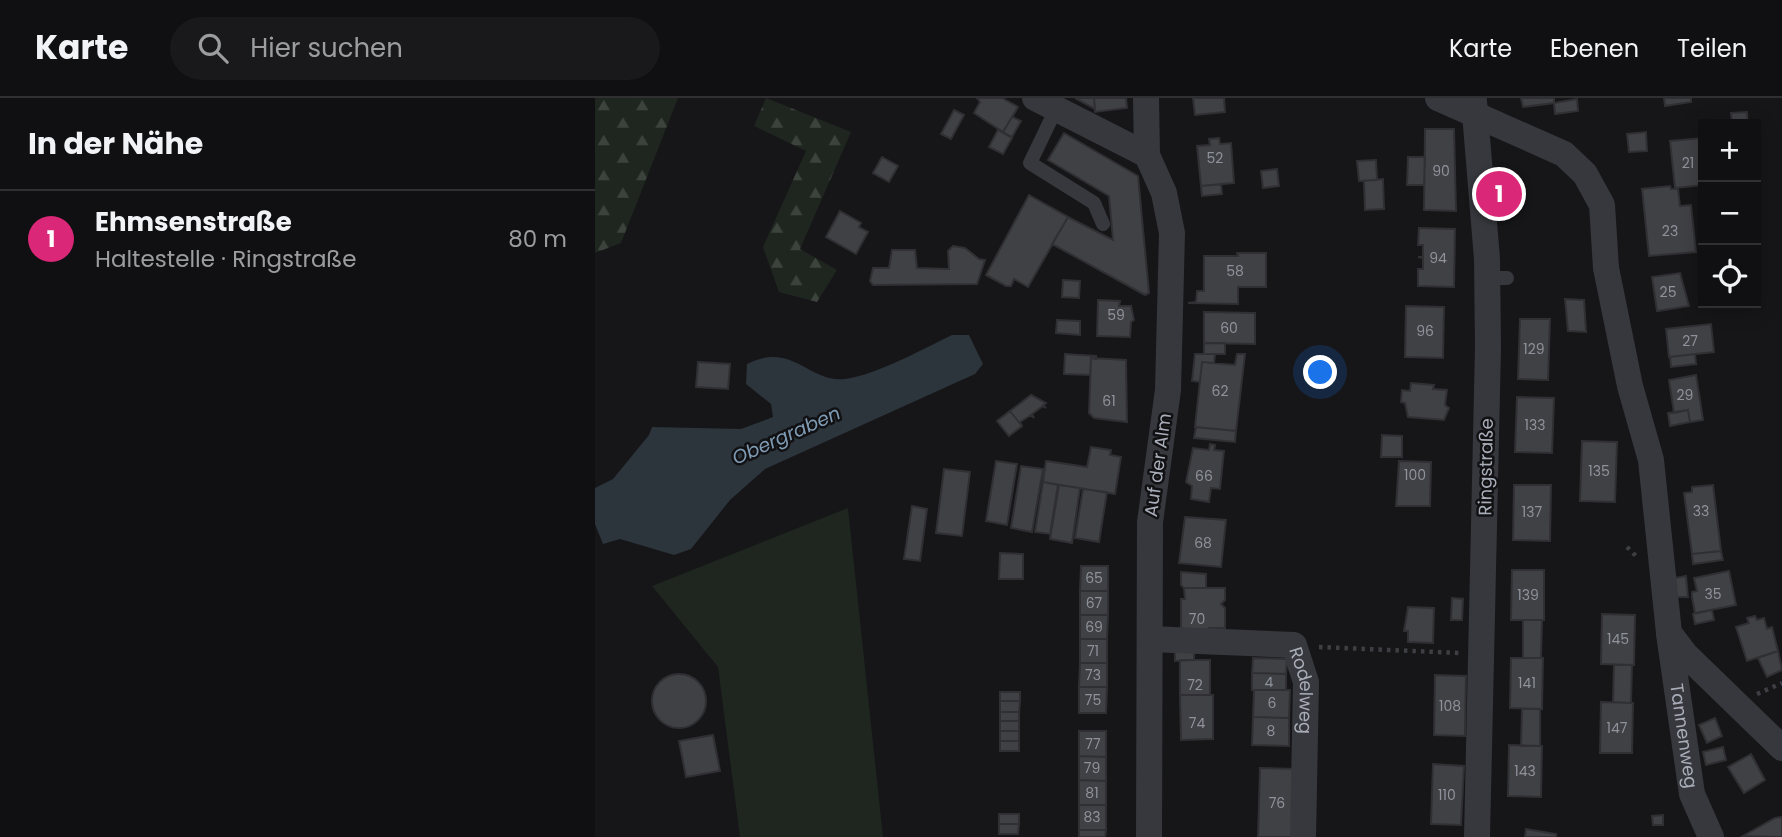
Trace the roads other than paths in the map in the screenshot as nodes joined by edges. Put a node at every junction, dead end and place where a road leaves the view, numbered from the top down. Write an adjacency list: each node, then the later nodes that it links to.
1 (1146, 98): 5 (street, Auf der Alm)
2 (1438, 98): 4 (street, Tannenweg)
3 (1045, 104): 5 (street); 6 (lane)
4 (1475, 106): 7 (street, Tannenweg); 12 (street, Ringstraße)
5 (1147, 155): 8 (street, Auf der Alm)
6 (1103, 224)
7 (1669, 633): 9 (street); 13 (street, Tannenweg)
8 (1150, 639): 10 (street, Auf der Alm); 11 (street, Rodelweg)
9 (1782, 748)
10 (1149, 837)
11 (1303, 837)
12 (1477, 837)
13 (1711, 837)

